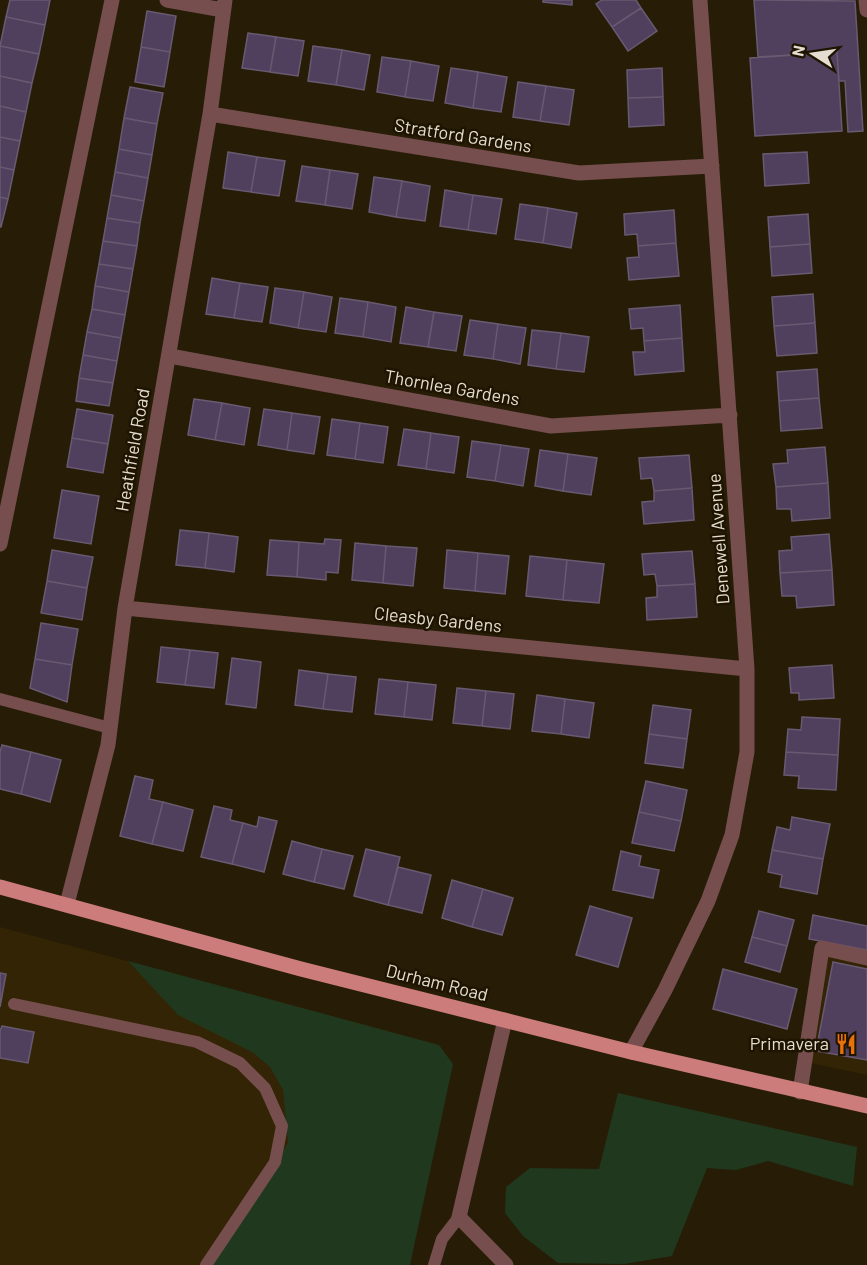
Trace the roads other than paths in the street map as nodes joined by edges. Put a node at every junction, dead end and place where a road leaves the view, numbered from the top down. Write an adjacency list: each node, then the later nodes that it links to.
1 (112, 0): 11 (street)
2 (167, 0): 5 (street)
3 (700, 0): 8 (street, Denewell Avenue)
4 (866, 0): 6 (street)
5 (224, 5): 7 (street, Heathfield Road)
6 (867, 10)
7 (210, 114): 8 (street, Stratford Gardens); 9 (street, Heathfield Road)
8 (712, 166): 10 (street, Denewell Avenue)
9 (170, 356): 10 (street, Thornlea Gardens); 12 (street, Heathfield Road)
10 (730, 415): 13 (street, Denewell Avenue)
11 (0, 544)
12 (125, 608): 13 (street, Cleasby Gardens); 15 (street, Heathfield Road)
13 (747, 669): 21 (street, Denewell Avenue)
14 (0, 699): 15 (lane)
15 (110, 728): 17 (street, Heathfield Road)
16 (0, 887): 17 (main road, Durham Road)
17 (67, 904): 20 (main road, Durham Road)
18 (867, 958): 22 (street)
19 (14, 1004): 25 (lane)
20 (505, 1020): 21 (main road, Durham Road); 24 (street)
21 (631, 1052): 22 (main road, Durham Road)
22 (800, 1092): 23 (main road, Durham Road)
23 (867, 1106)
24 (459, 1217): 26 (lane); 27 (street)
25 (206, 1265)
26 (435, 1265)
27 (506, 1265)

